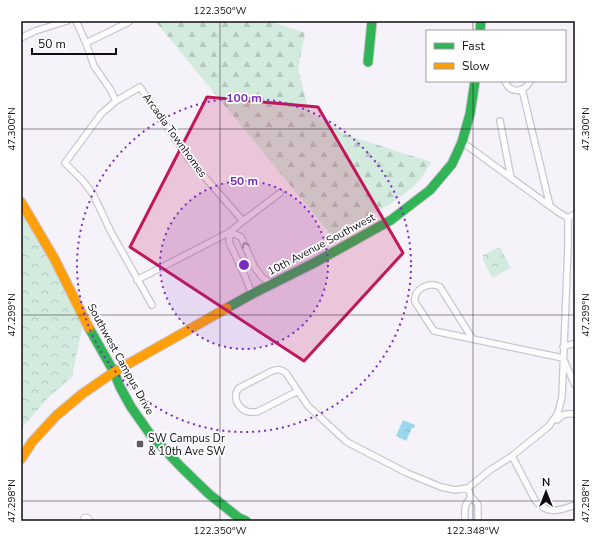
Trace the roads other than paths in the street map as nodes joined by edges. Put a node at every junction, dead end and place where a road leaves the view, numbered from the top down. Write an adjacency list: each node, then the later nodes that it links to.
1 (67, 21): 5 (lane)
2 (76, 21): 6 (lane)
3 (372, 21): 7 (street)
4 (129, 22): 6 (lane)
5 (21, 38)
6 (86, 43): 12 (lane)
7 (368, 62)
8 (476, 82): 14 (street, 10th Avenue Southwest)
9 (506, 82): 11 (lane)
10 (529, 82): 11 (lane)
11 (522, 90): 18 (lane)
12 (116, 101): 21 (lane, Arcadia Townhomes); 23 (lane, Arcadia Townhomes)
13 (500, 121): 15 (lane)
14 (462, 142): 15 (lane); 24 (street, 10th Avenue Southwest)
15 (511, 178): 18 (lane)
16 (280, 193): 21 (lane)
17 (21, 202): 31 (street, Southwest Campus Drive)
18 (550, 206): 20 (lane)
19 (575, 214): 20 (lane)
20 (568, 218): 29 (lane)
21 (243, 221): 22 (lane)
22 (230, 232): 23 (lane); 24 (lane, one-way to 22); 25 (lane)
23 (137, 280): 26 (lane, Arcadia Townhomes)
24 (272, 284): 25 (street, 10th Avenue Southwest)
25 (252, 294): 31 (street, 10th Avenue Southwest)
26 (152, 305)
27 (472, 338): 27 (lane); 30 (lane)
28 (575, 343): 29 (lane)
29 (563, 347): 30 (lane)
30 (563, 358): 32 (lane); 35 (lane)
31 (114, 372): 37 (street, 10th Avenue Southwest); 41 (street, Southwest Campus Drive)
32 (575, 385)
33 (298, 391): 33 (lane); 38 (lane)
34 (575, 414): 35 (lane)
35 (549, 426): 36 (lane)
36 (512, 456): 38 (lane); 40 (lane)
37 (21, 460)
38 (468, 488): 39 (lane)
39 (471, 497): 42 (lane); 43 (lane)
40 (575, 505)
41 (246, 521)
42 (465, 521)
43 (478, 521)

